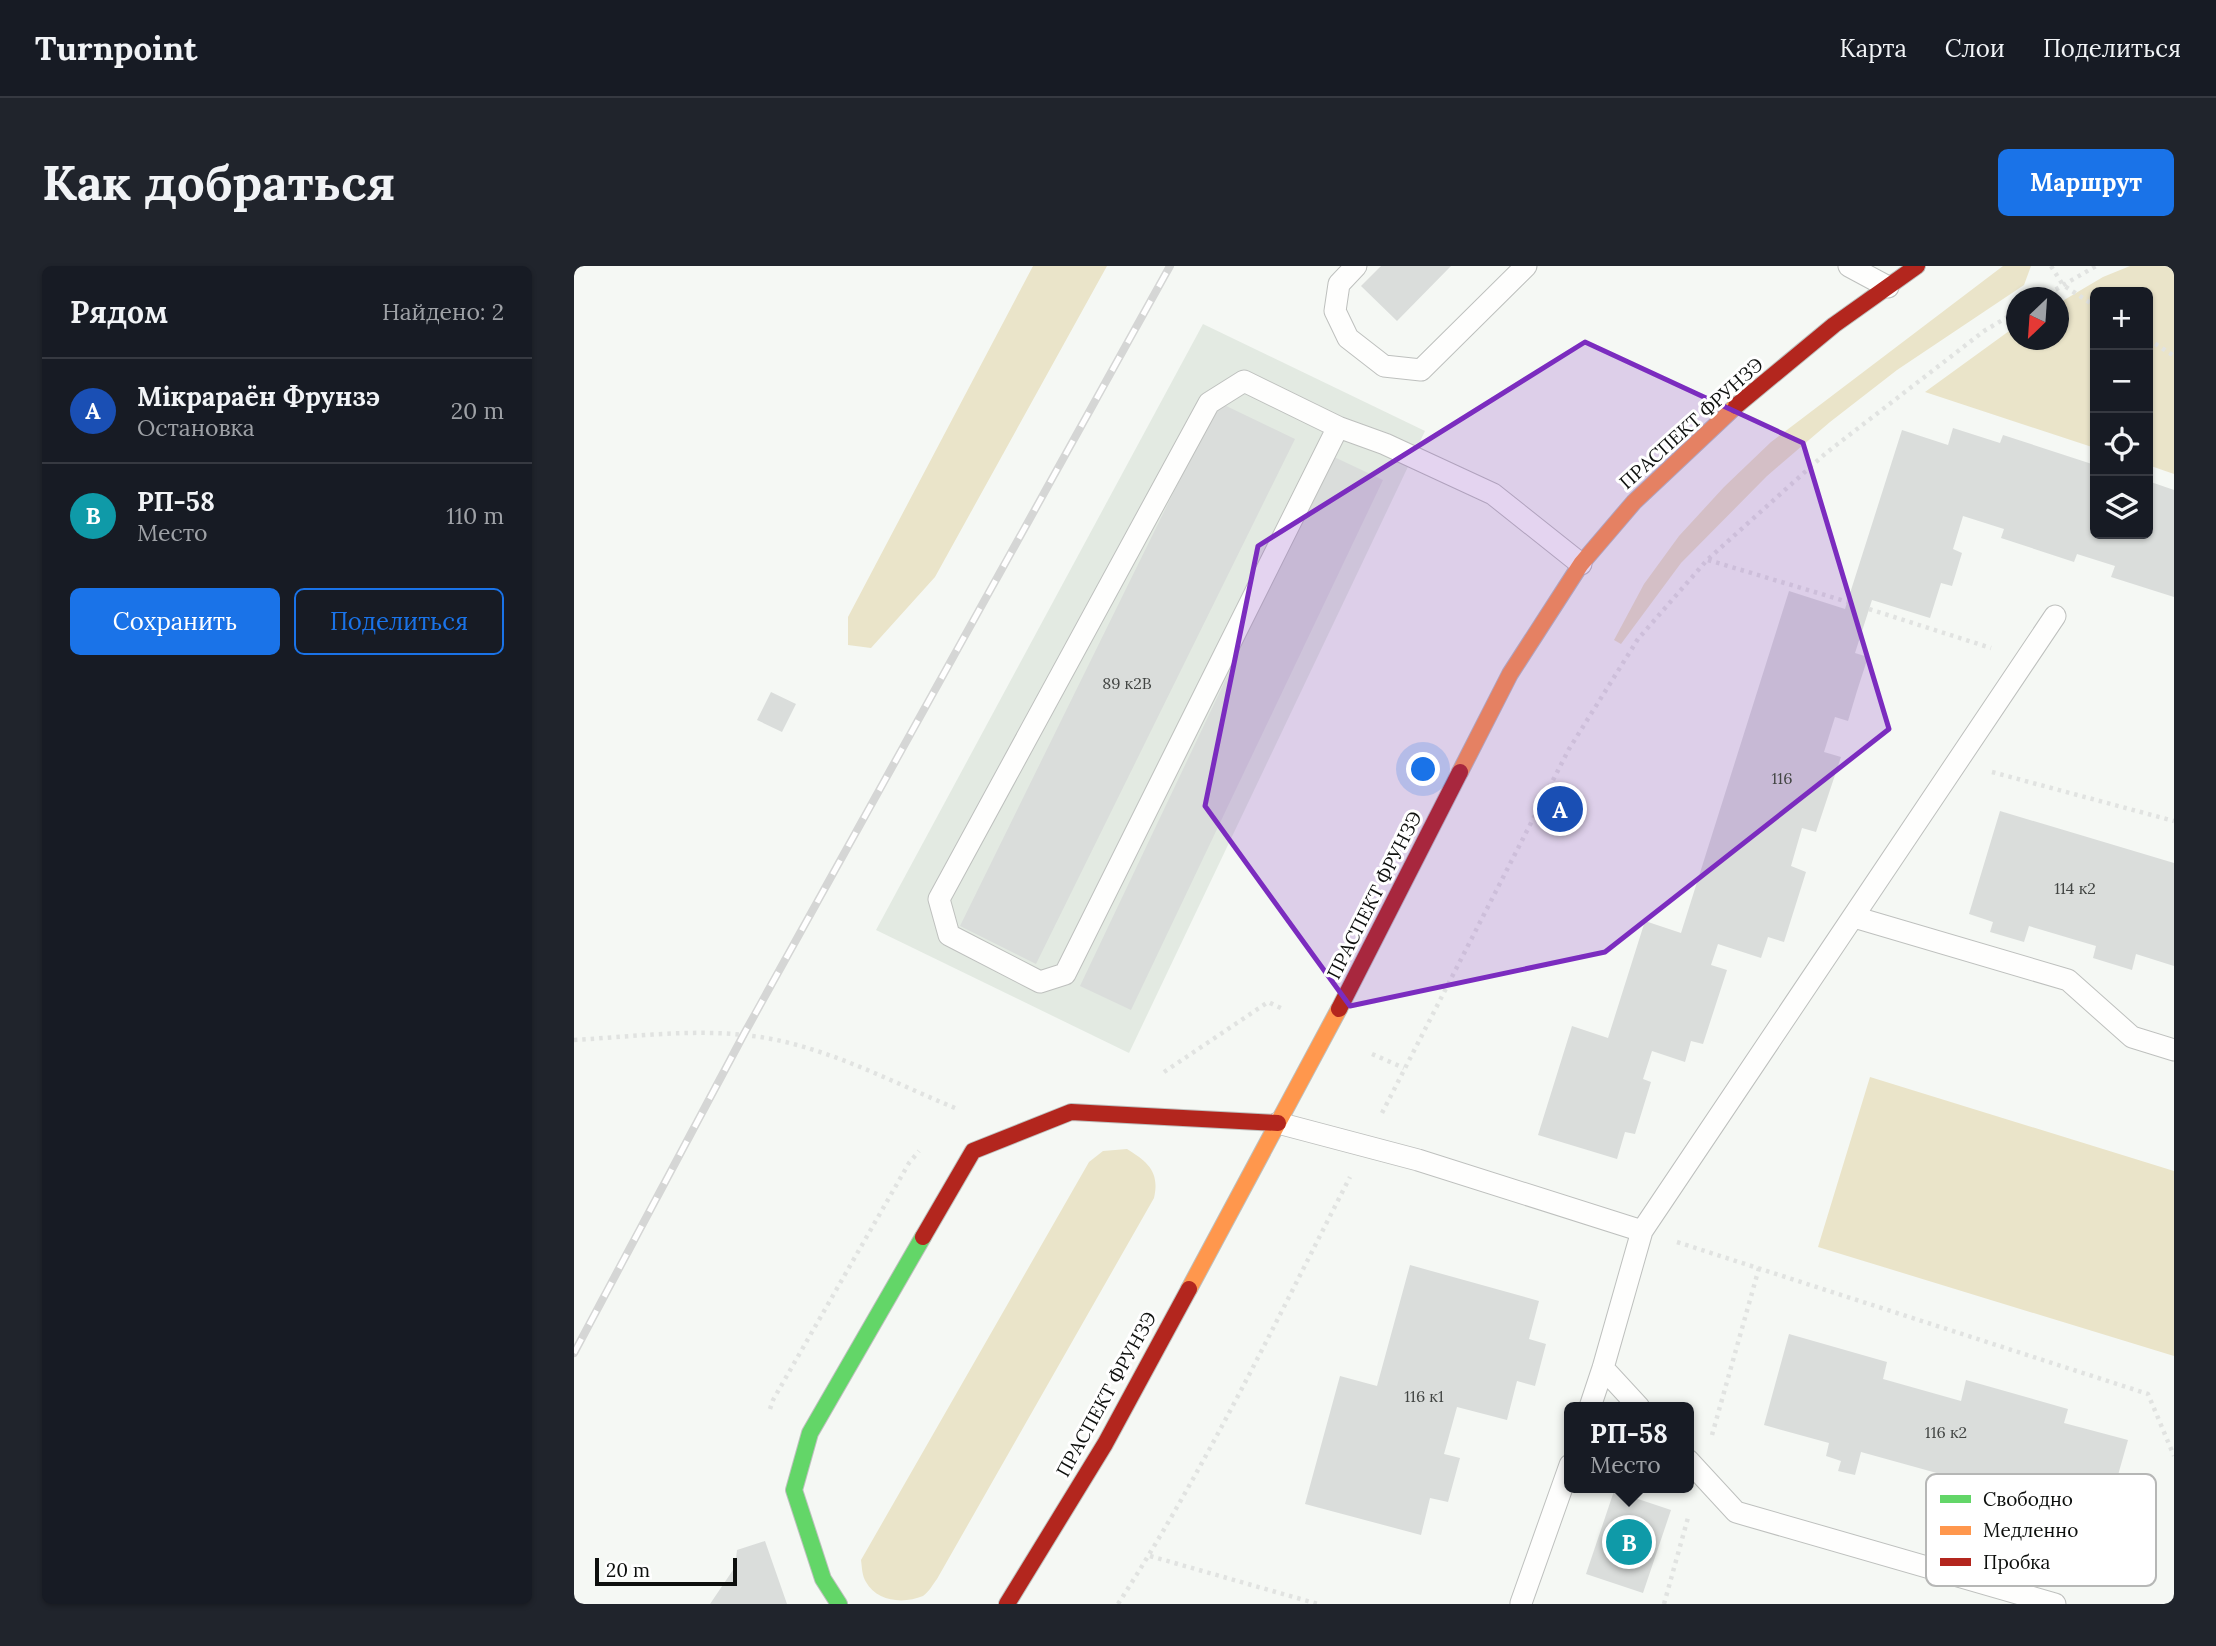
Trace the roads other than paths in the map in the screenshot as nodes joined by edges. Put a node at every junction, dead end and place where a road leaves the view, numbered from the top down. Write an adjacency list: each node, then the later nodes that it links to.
1 (1356, 266): 2 (lane)
2 (1526, 266)
3 (1849, 266): 5 (lane)
4 (1917, 266): 5 (main road, ПРАСПЕКТ ФРУНЗЭ)
5 (1888, 287): 7 (main road, ПРАСПЕКТ ФРУНЗЭ)
6 (1338, 427): 6 (lane); 7 (lane)
7 (1581, 564): 11 (main road, ПРАСПЕКТ ФРУНЗЭ)
8 (2055, 616): 9 (lane)
9 (1854, 917): 10 (lane); 12 (lane)
10 (2174, 1050)
11 (1278, 1123): 12 (lane); 21 (main road); 22 (main road, ПРАСПЕКТ ФРУНЗЭ)
12 (1642, 1231): 13 (lane)
13 (1604, 1368): 14 (lane); 15 (lane)
14 (1592, 1402)
15 (1635, 1402)
16 (1694, 1466): 18 (lane)
17 (1564, 1482): 20 (lane)
18 (1926, 1567)
19 (1993, 1586): 23 (lane)
20 (1521, 1603)
21 (839, 1604)
22 (1007, 1604)
23 (2055, 1604)

